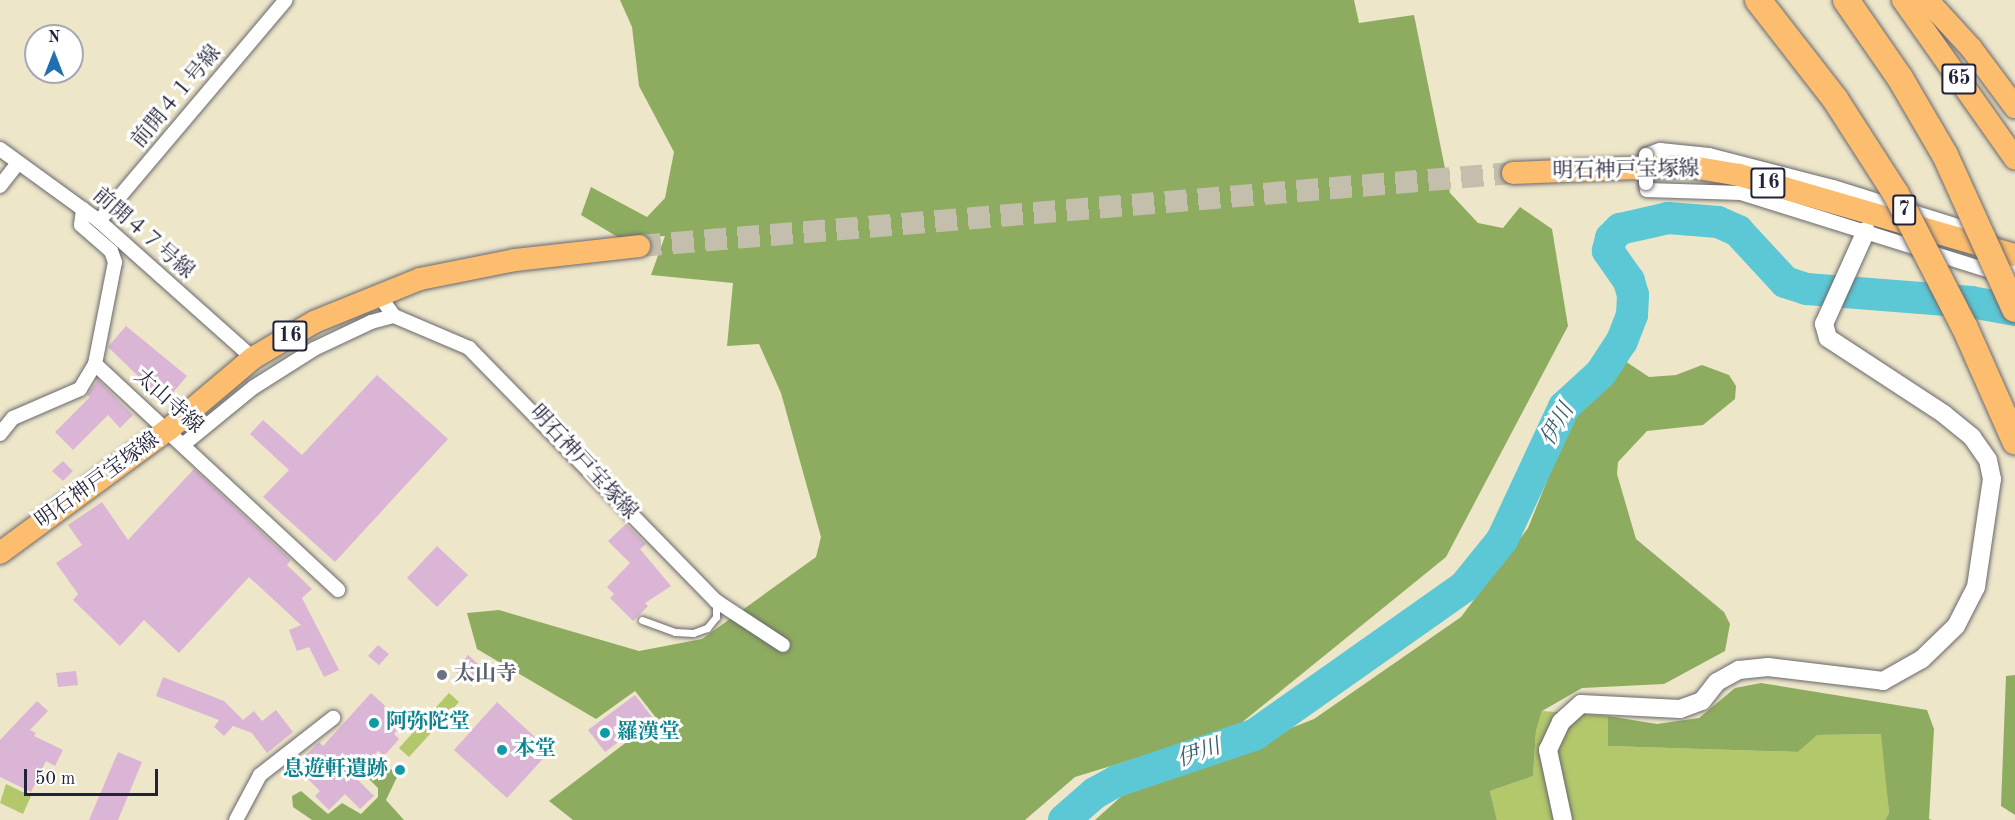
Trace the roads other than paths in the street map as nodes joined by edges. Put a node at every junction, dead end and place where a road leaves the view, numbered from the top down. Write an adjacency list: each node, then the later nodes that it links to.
1 (286, 0): 13 (street, 前開４１号線)
2 (1758, 0): 26 (highway, 7, bridge)
3 (1846, 0): 20 (highway, bridge)
4 (1903, 0): 8 (main road, 65)
5 (1927, 0): 6 (main road, 65)
6 (2015, 107)
7 (0, 149): 9 (street, 前開４７号線)
8 (2015, 159)
9 (18, 163): 11 (street); 12 (street, 前開４７号線)
10 (1513, 174): 17 (main road, 明石神戸宝塚線 / 16)
11 (0, 186)
12 (83, 209): 13 (street, 前開４７号線); 23 (street)
13 (99, 220): 22 (street, 前開４７号線)
14 (1866, 231): 15 (street, bridge); 18 (street); 34 (street)
15 (2015, 245)
16 (639, 246): 19 (main road, 明石神戸宝塚線 / 16)
17 (2015, 255)
18 (2015, 269)
19 (378, 294): 21 (street); 22 (main road, 明石神戸宝塚線 / 16)
20 (2015, 309)
21 (394, 316): 25 (street); 29 (street, 明石神戸宝塚線)
22 (253, 358): 25 (main road, 明石神戸宝塚線 / 16)
23 (95, 364): 24 (street); 25 (street, 太山寺線)
24 (0, 434)
25 (176, 436): 27 (main road, 明石神戸宝塚線 / 16); 28 (street, 太山寺線)
26 (2015, 441)
27 (0, 553)
28 (338, 590)
29 (716, 602): 30 (lane); 31 (street, 明石神戸宝塚線)
30 (642, 620)
31 (783, 645)
32 (333, 718): 33 (street)
33 (236, 820)
34 (1563, 820)

